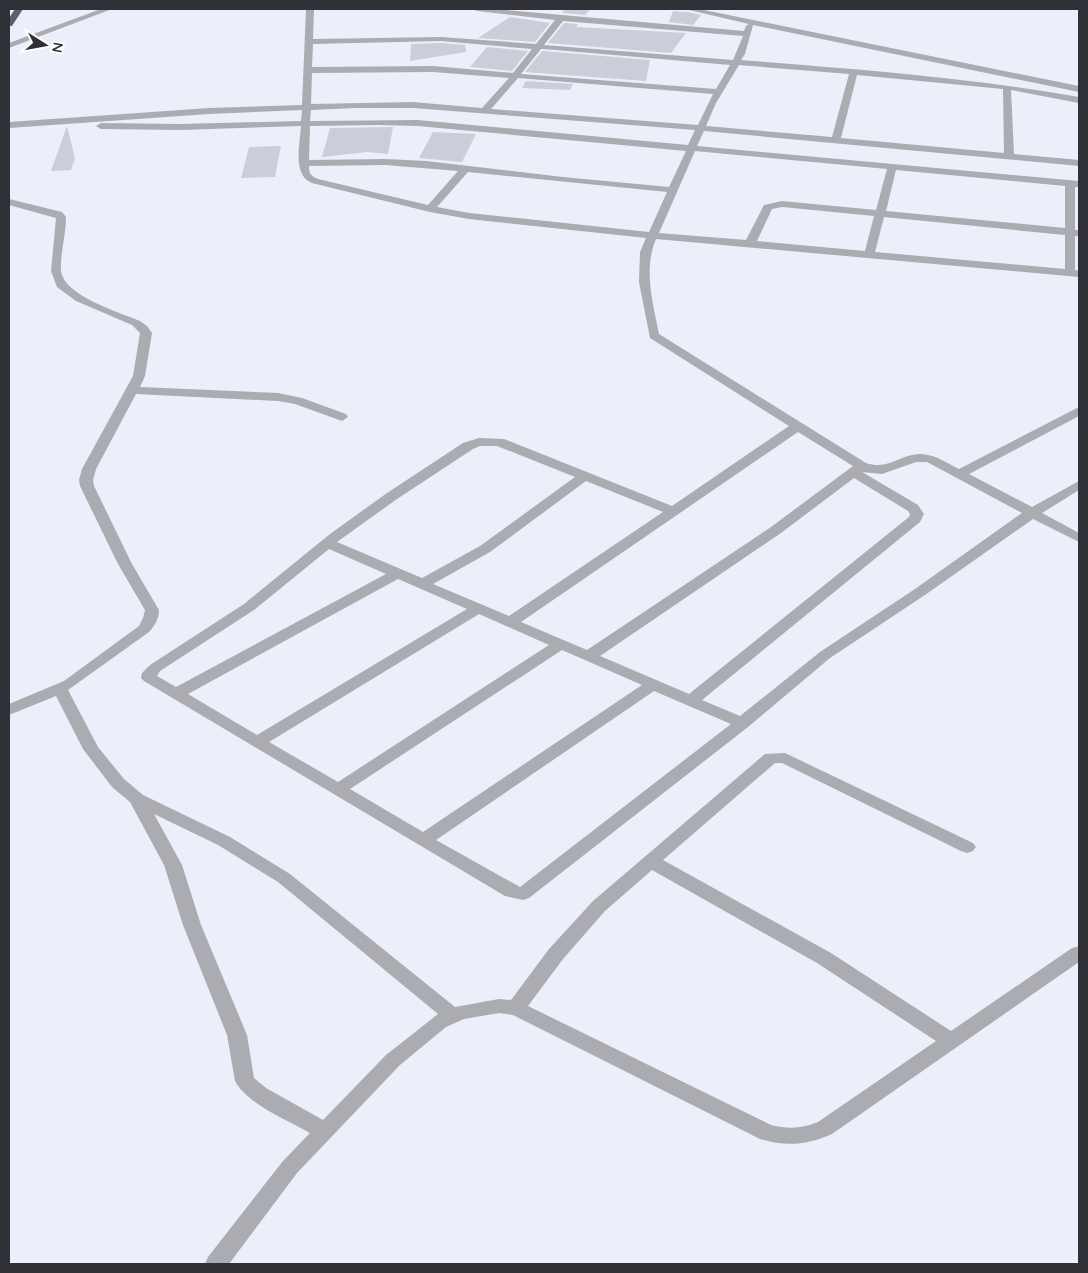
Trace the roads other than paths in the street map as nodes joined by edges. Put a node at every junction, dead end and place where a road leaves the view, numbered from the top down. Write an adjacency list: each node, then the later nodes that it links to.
1 (19, 9): 8 (highway)
2 (94, 9): 9 (street)
3 (108, 9): 11 (street)
4 (310, 9): 10 (street)
5 (477, 9): 7 (street)
6 (689, 9): 18 (street)
7 (561, 18): 12 (street); 13 (street)
8 (9, 24)
9 (9, 40)
10 (309, 42): 12 (street); 14 (street)
11 (9, 46)
12 (539, 46): 13 (street); 16 (street)
13 (736, 62): 15 (street); 19 (street)
14 (308, 70): 16 (street); 21 (street)
15 (854, 71): 17 (street); 27 (street)
16 (516, 76): 19 (street); 22 (street)
17 (1007, 86): 20 (street); 29 (street)
18 (1079, 89)
19 (718, 92): 26 (street)
20 (1079, 100)
21 (306, 107): 22 (street); 23 (street); 24 (street)
22 (485, 110): 26 (street)
23 (49, 123): 24 (street); 25 (street)
24 (306, 124): 28 (street); 30 (street)
25 (9, 125)
26 (700, 128): 27 (street); 28 (street)
27 (836, 140): 29 (street)
28 (691, 149): 32 (street); 35 (street)
29 (1009, 156): 31 (street)
30 (305, 163): 33 (street); 37 (street)
31 (1079, 163)
32 (892, 167): 34 (street); 38 (street)
33 (465, 169): 35 (street); 37 (street)
34 (1074, 184): 39 (street)
35 (672, 190): 40 (street)
36 (9, 202): 44 (street)
37 (430, 209): 40 (street)
38 (880, 214): 39 (street); 41 (street); 42 (street)
39 (1074, 232): 43 (street)
40 (652, 235): 41 (street); 47 (street)
41 (750, 244): 42 (street)
42 (869, 255): 43 (street)
43 (1074, 274)
44 (132, 390): 46 (street); 63 (street)
45 (1079, 411): 49 (street)
46 (342, 417)
47 (798, 426): 48 (street); 52 (street)
48 (857, 469): 49 (street); 61 (street); 65 (street)
49 (959, 474): 53 (street)
50 (585, 476): 52 (street); 55 (street); 57 (street)
51 (1079, 485): 53 (street)
52 (674, 511): 59 (street)
53 (1032, 513): 54 (street); 67 (street)
54 (1079, 538)
55 (328, 543): 56 (street); 64 (street)
56 (398, 573): 57 (street); 64 (street)
57 (422, 584): 58 (street)
58 (479, 608): 59 (street); 68 (street)
59 (511, 622): 60 (street)
60 (561, 644): 61 (street); 69 (street)
61 (589, 656): 62 (street)
62 (654, 684): 65 (street); 71 (street)
63 (60, 689): 66 (street); 70 (street)
64 (176, 694): 68 (street)
65 (691, 701): 67 (street)
66 (9, 710)
67 (742, 723): 71 (street)
68 (257, 742): 69 (street)
69 (339, 789): 71 (street)
70 (137, 799): 76 (street); 78 (street)
71 (423, 840)
72 (968, 847): 73 (street)
73 (650, 861): 75 (street); 77 (street)
74 (1079, 953): 77 (street)
75 (516, 1008): 76 (street); 77 (street)
76 (453, 1016): 78 (street)
77 (952, 1042)
78 (325, 1130): 79 (street)
79 (216, 1264)

